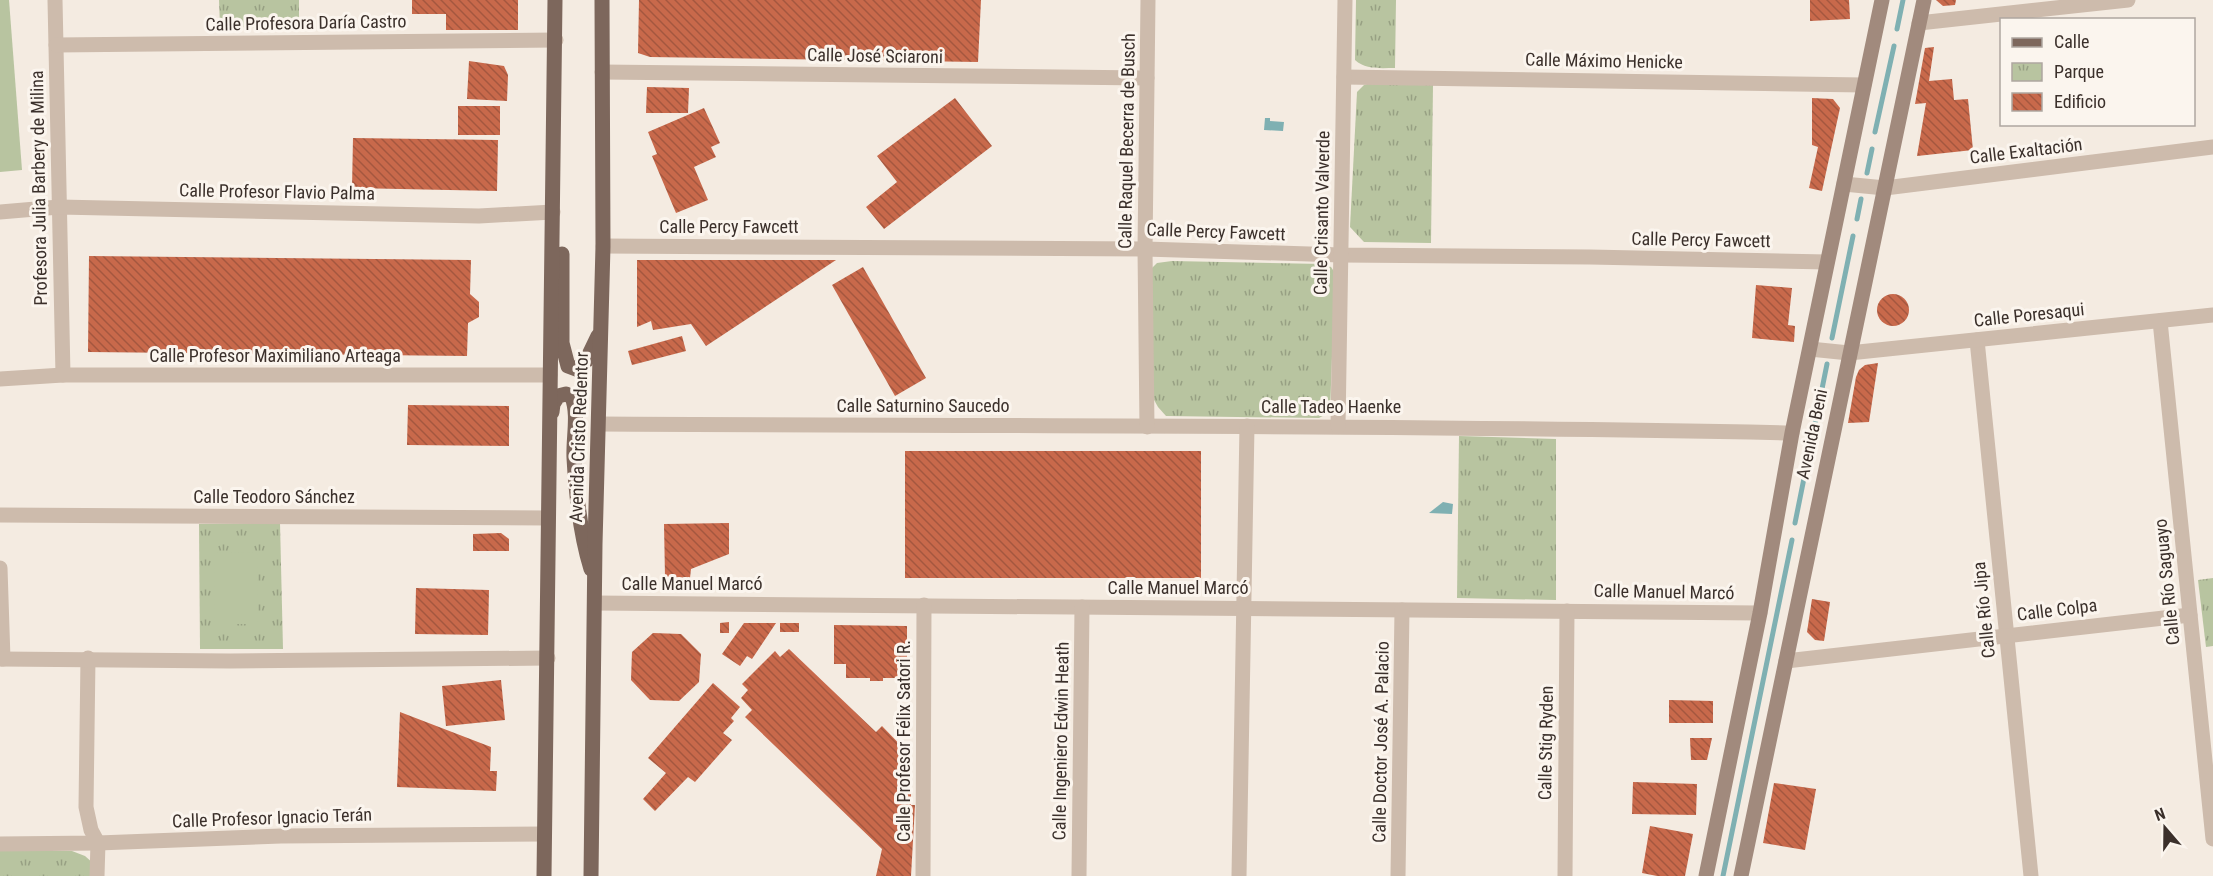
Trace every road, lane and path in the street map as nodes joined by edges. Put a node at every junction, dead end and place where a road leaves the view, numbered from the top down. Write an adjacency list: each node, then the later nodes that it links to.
1 (55, 0): 11 (street, Profesora Julia Barbery de Milina)
2 (555, 0): 10 (main road, Avenida Cristo Redentor)
3 (602, 0): 12 (main road, Avenida Cristo Redentor)
4 (1148, 0): 14 (street, Calle Raquel Becerra de Busch)
5 (1345, 0): 13 (street, Calle Crisanto Valverde)
6 (1882, 0): 15 (street, Avenida Beni)
7 (1924, 0): 9 (street, Avenida Beni)
8 (2128, 0): 9 (street)
9 (1919, 24): 19 (street, Avenida Beni)
10 (556, 40): 11 (street, Calle Profesora Daría Castro); 18 (main road, Avenida Cristo Redentor)
11 (56, 45): 20 (street, Profesora Julia Barbery de Milina)
12 (602, 72): 14 (street, Calle José Sciaroni); 23 (main road, Avenida Cristo Redentor)
13 (1344, 77): 15 (street, Calle Máximo Henicke); 25 (street, Calle Crisanto Valverde)
14 (1147, 78): 24 (street, Calle Raquel Becerra de Busch)
15 (1864, 85): 17 (street, Avenida Beni)
16 (2213, 147): 19 (street, Calle Exaltación)
17 (1844, 184): 19 (street, Calle Exaltación); 26 (street, Avenida Beni)
18 (554, 186): 22 (main road, Avenida Cristo Redentor); 29 (main road)
19 (1885, 188): 32 (street, Avenida Beni)
20 (59, 207): 21 (street, Calle Profesor Flavio Palma); 22 (street, Calle Profesor Flavio Palma); 33 (street, Profesora Julia Barbery de Milina)
21 (0, 212)
22 (553, 212): 34 (main road, Avenida Cristo Redentor)
23 (603, 246): 24 (street, Calle Percy Fawcett); 29 (main road, Avenida Cristo Redentor)
24 (1145, 249): 25 (street, Calle Percy Fawcett); 39 (street, Calle Raquel Becerra de Busch)
25 (1341, 255): 26 (street, Calle Percy Fawcett); 38 (street, Calle Crisanto Valverde)
26 (1827, 262): 31 (street, Avenida Beni)
27 (2213, 315): 28 (street, Calle Poresaqui)
28 (2160, 321): 30 (street, Calle Poresaqui); 53 (street, Calle Río Saguayo)
29 (601, 324): 36 (main road, Avenida Cristo Redentor)
30 (1977, 340): 32 (street, Calle Poresaqui); 54 (street, Calle Río Jipa)
31 (1810, 349): 32 (street, Calle Poresaqui); 41 (street, Avenida Beni)
32 (1849, 353): 58 (street, Avenida Beni)
33 (63, 375): 34 (street, Calle Profesor Maximiliano Arteaga); 35 (street, Calle Profesor Maximiliano Arteaga)
34 (550, 375): 40 (main road, Avenida Cristo Redentor)
35 (0, 379)
36 (600, 424): 39 (street, Calle Saturnino Saucedo); 45 (main road, Avenida Cristo Redentor)
37 (1247, 426): 38 (street, Calle Tadeo Haenke); 39 (street, Calle Saturnino Saucedo); 49 (street, Calle Tadeo Haenke)
38 (1338, 426): 41 (street, Calle Tadeo Haenke)
39 (1147, 427)
40 (549, 433): 43 (main road, Avenida Cristo Redentor); 45 (main road)
41 (1792, 433): 52 (street, Avenida Beni)
42 (0, 515): 43 (street, Calle Teodoro Sánchez)
43 (548, 518): 56 (main road, Avenida Cristo Redentor)
44 (0, 568): 57 (street)
45 (595, 580): 46 (main road, Avenida Cristo Redentor)
46 (595, 603): 47 (street, Calle Manuel Marcó); 65 (main road, Avenida Cristo Redentor)
47 (924, 605): 48 (street, Calle Manuel Marcó); 66 (street, Calle Profesor Félix Satori R.)
48 (1082, 607): 49 (street, Calle Manuel Marcó); 67 (street, Calle Ingeniero Edwin Heath)
49 (1244, 608): 50 (street, Calle Manuel Marcó); 68 (street, Calle Tadeo Haenke)
50 (1402, 610): 51 (street, Calle Manuel Marcó); 69 (street, Calle Doctor José A. Palacio)
51 (1567, 611): 52 (street, Calle Manuel Marcó); 70 (street, Calle Stig Ryden)
52 (1760, 613): 71 (street, Avenida Beni)
53 (2190, 615): 54 (street, Calle Colpa); 60 (street, Calle Río Saguayo)
54 (2007, 636): 58 (street, Calle Colpa); 73 (street, Calle Río Jipa)
55 (88, 658): 56 (street); 57 (street); 61 (street)
56 (548, 658): 59 (main road, Avenida Cristo Redentor)
57 (1, 659)
58 (1786, 661): 72 (street, Avenida Beni)
59 (544, 834): 61 (street, Calle Profesor Ignacio Terán); 64 (main road, Avenida Cristo Redentor)
60 (2213, 840)
61 (98, 843): 62 (street, Calle Profesor Ignacio Terán); 63 (street)
62 (0, 844)
63 (97, 876)
64 (544, 876)
65 (591, 876)
66 (923, 876)
67 (1079, 876)
68 (1239, 876)
69 (1398, 876)
70 (1565, 876)
71 (1706, 876)
72 (1741, 876)
73 (2031, 876)

